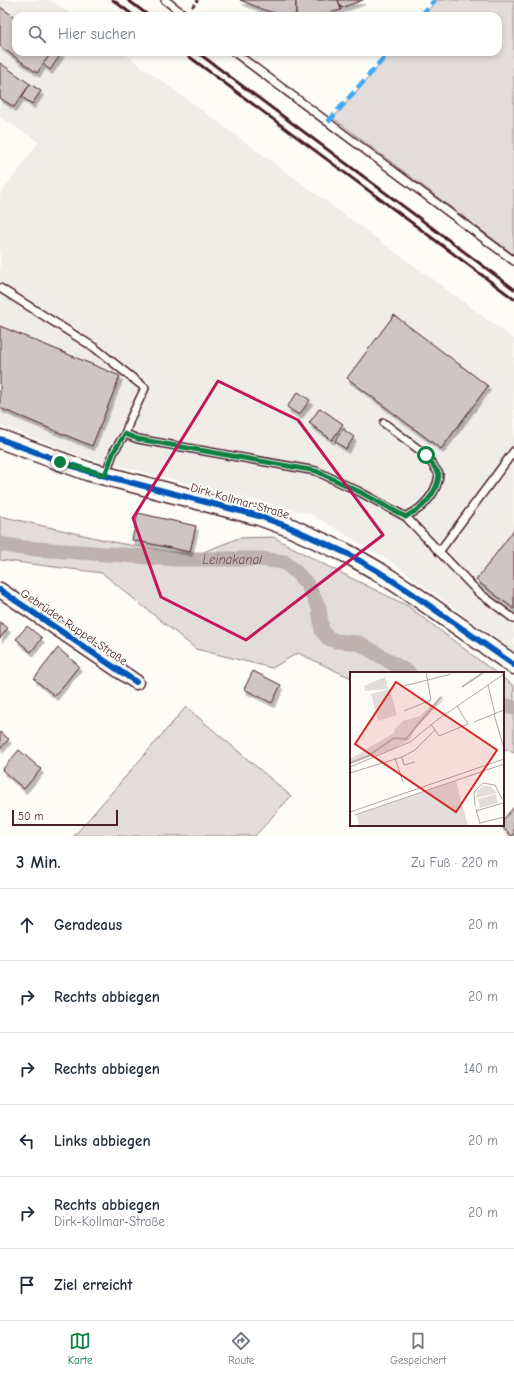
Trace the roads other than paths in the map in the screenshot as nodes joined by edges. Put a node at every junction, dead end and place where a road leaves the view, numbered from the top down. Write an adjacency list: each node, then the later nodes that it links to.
1 (165, 0): 2 (lane)
2 (181, 12)
3 (239, 56): 4 (lane)
4 (514, 261)
5 (0, 288): 7 (lane)
6 (384, 423): 11 (lane)
7 (125, 434): 10 (lane); 11 (lane)
8 (0, 439): 10 (street, Dirk-Kollmar-Straße)
9 (514, 451): 12 (lane)
10 (105, 475): 15 (street, Dirk-Kollmar-Straße)
11 (406, 517): 12 (lane)
12 (439, 552): 14 (lane)
13 (0, 590): 16 (street, Gebrüder-Ruppel-Straße)
14 (514, 619)
15 (514, 665)
16 (136, 682)

